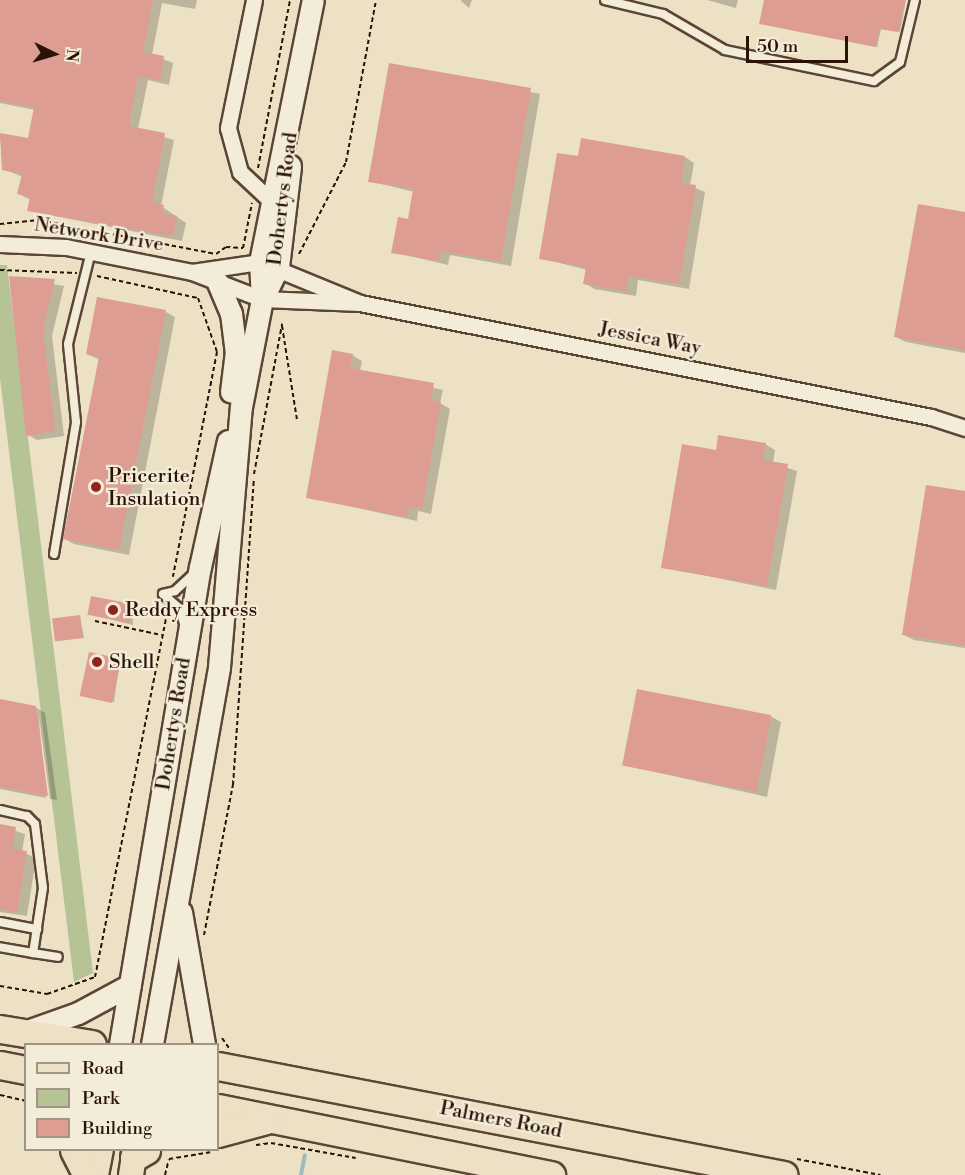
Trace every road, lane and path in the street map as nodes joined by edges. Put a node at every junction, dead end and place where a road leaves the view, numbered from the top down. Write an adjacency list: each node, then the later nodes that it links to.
1 (254, 0): 8 (street, Dohertys Road)
2 (290, 0): 8 (path)
3 (314, 0): 7 (main road, Dohertys Road)
4 (376, 0): 13 (path)
5 (605, 0): 6 (lane)
6 (915, 0)
7 (294, 97): 9 (main road, Dohertys Road); 14 (main road, Dohertys Road)
8 (254, 188): 9 (street, Dohertys Road); 10 (path)
9 (272, 201): 14 (main road, Dohertys Road)
10 (0, 224)
11 (0, 244): 12 (street, Network Drive)
12 (91, 252): 16 (street, Network Drive); 17 (lane)
13 (299, 254)
14 (269, 265): 16 (street, Network Drive); 19 (main road, Dohertys Road); 20 (street, Jessica Way)
15 (0, 270): 17 (path)
16 (192, 272): 18 (street, Network Drive)
17 (86, 274): 27 (lane); 29 (path)
18 (218, 283): 19 (street, Network Drive); 26 (main road)
19 (262, 299): 20 (street, Jessica Way); 21 (main road, Dohertys Road)
20 (360, 303): 22 (street, Jessica Way)
21 (241, 407): 26 (main road, Dohertys Road); 34 (main road, Dohertys Road)
22 (931, 417): 23 (street, Jessica Way); 25 (street, Jessica Way)
23 (965, 418)
24 (297, 420): 37 (path)
25 (965, 428)
26 (225, 449): 28 (main road, Dohertys Road)
27 (54, 554)
28 (200, 567): 29 (lane); 32 (main road, Dohertys Road)
29 (170, 596): 31 (path); 32 (lane)
30 (95, 621): 31 (path)
31 (162, 634): 42 (path)
32 (189, 636): 41 (main road, Dohertys Road)
33 (0, 810): 36 (lane)
34 (178, 891): 46 (main road, Dohertys Road); 47 (main road)
35 (0, 922): 36 (lane)
36 (37, 929): 39 (lane)
37 (204, 937)
38 (0, 947): 39 (lane)
39 (33, 953): 40 (lane)
40 (58, 957)
41 (130, 985): 43 (main road); 45 (main road, Dohertys Road)
42 (0, 986)
43 (11, 1031): 44 (highway)
44 (86, 1043)
45 (120, 1043)
46 (152, 1043)
47 (204, 1043)
48 (0, 1065): 50 (highway)
49 (219, 1066): 66 (highway, Palmers Road)
50 (24, 1070)
51 (0, 1095): 52 (path)
52 (24, 1101)
53 (219, 1108): 54 (highway)
54 (270, 1119): 55 (highway); 65 (highway)
55 (219, 1141)
56 (249, 1146): 61 (path)
57 (75, 1151): 62 (highway)
58 (101, 1151): 63 (main road)
59 (175, 1151): 60 (path)
60 (143, 1158): 64 (path)
61 (361, 1159)
62 (87, 1175)
63 (96, 1175)
64 (165, 1175)
65 (551, 1175)
66 (784, 1175)

